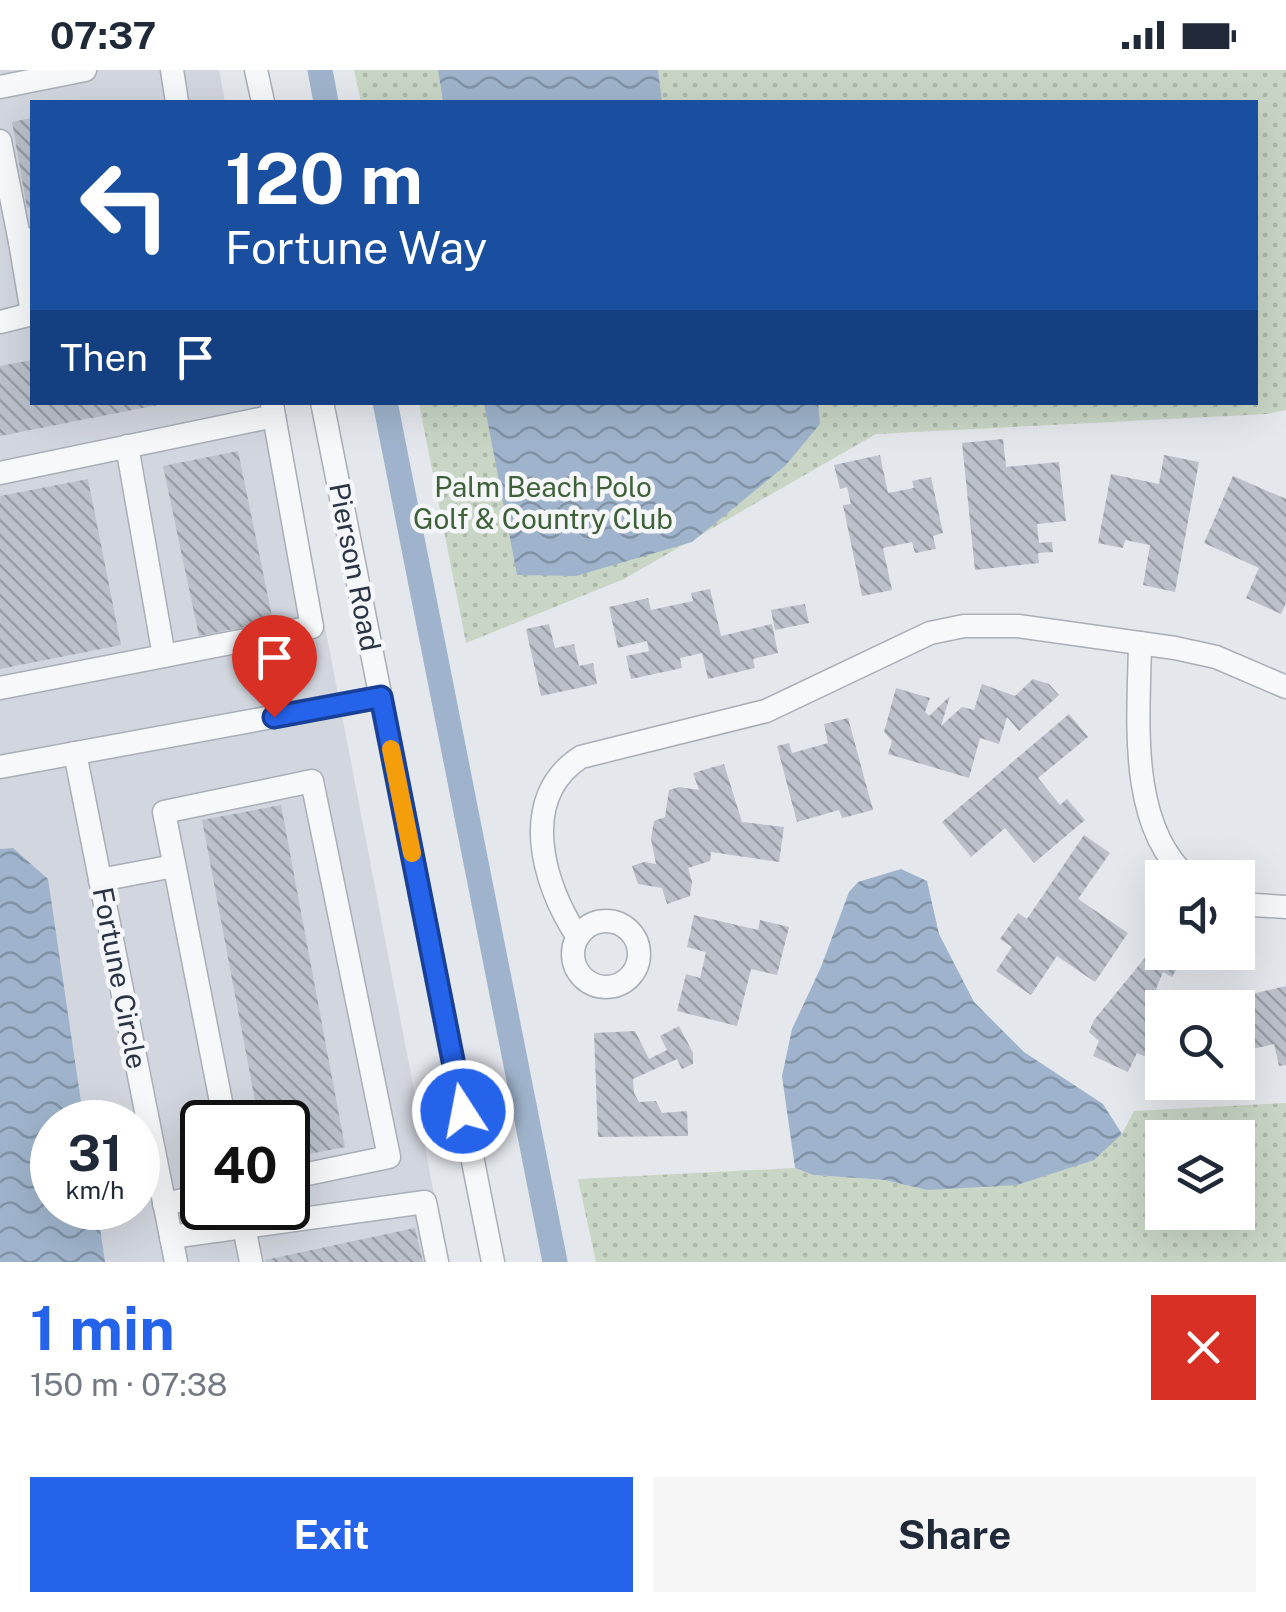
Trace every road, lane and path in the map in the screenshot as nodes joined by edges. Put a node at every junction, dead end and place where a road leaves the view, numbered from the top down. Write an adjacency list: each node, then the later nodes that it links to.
1 (85, 70): 4 (street)
2 (172, 70): 5 (street)
3 (256, 70): 6 (street)
4 (0, 87)
5 (177, 100)
6 (262, 100)
7 (0, 141): 8 (street)
8 (26, 241): 9 (street)
9 (30, 290)
10 (30, 314): 11 (street)
11 (0, 322)
12 (323, 405): 20 (street, Pierson Road)
13 (272, 409): 14 (street); 17 (street)
14 (128, 446): 15 (street); 17 (street)
15 (0, 473)
16 (1140, 643): 18 (street); 23 (street); 28 (street)
17 (164, 656): 19 (street)
18 (1286, 687)
19 (0, 688)
20 (381, 697): 21 (street); 40 (street, Pierson Road)
21 (75, 753): 22 (street); 25 (street, Fortune Circle)
22 (0, 767)
23 (1172, 860)
24 (174, 866): 25 (street); 29 (street); 30 (street)
25 (100, 880): 32 (street, Fortune Circle)
26 (1255, 905): 27 (street)
27 (1286, 908)
28 (578, 937)
29 (222, 1100)
30 (310, 1173)
31 (180, 1201): 32 (street)
32 (164, 1204): 36 (street, Fortune Circle)
33 (310, 1218): 39 (street)
34 (222, 1230): 36 (street)
35 (245, 1230): 38 (street)
36 (171, 1237): 37 (street, Fortune Circle)
37 (176, 1262)
38 (251, 1262)
39 (437, 1262)
40 (493, 1262)

